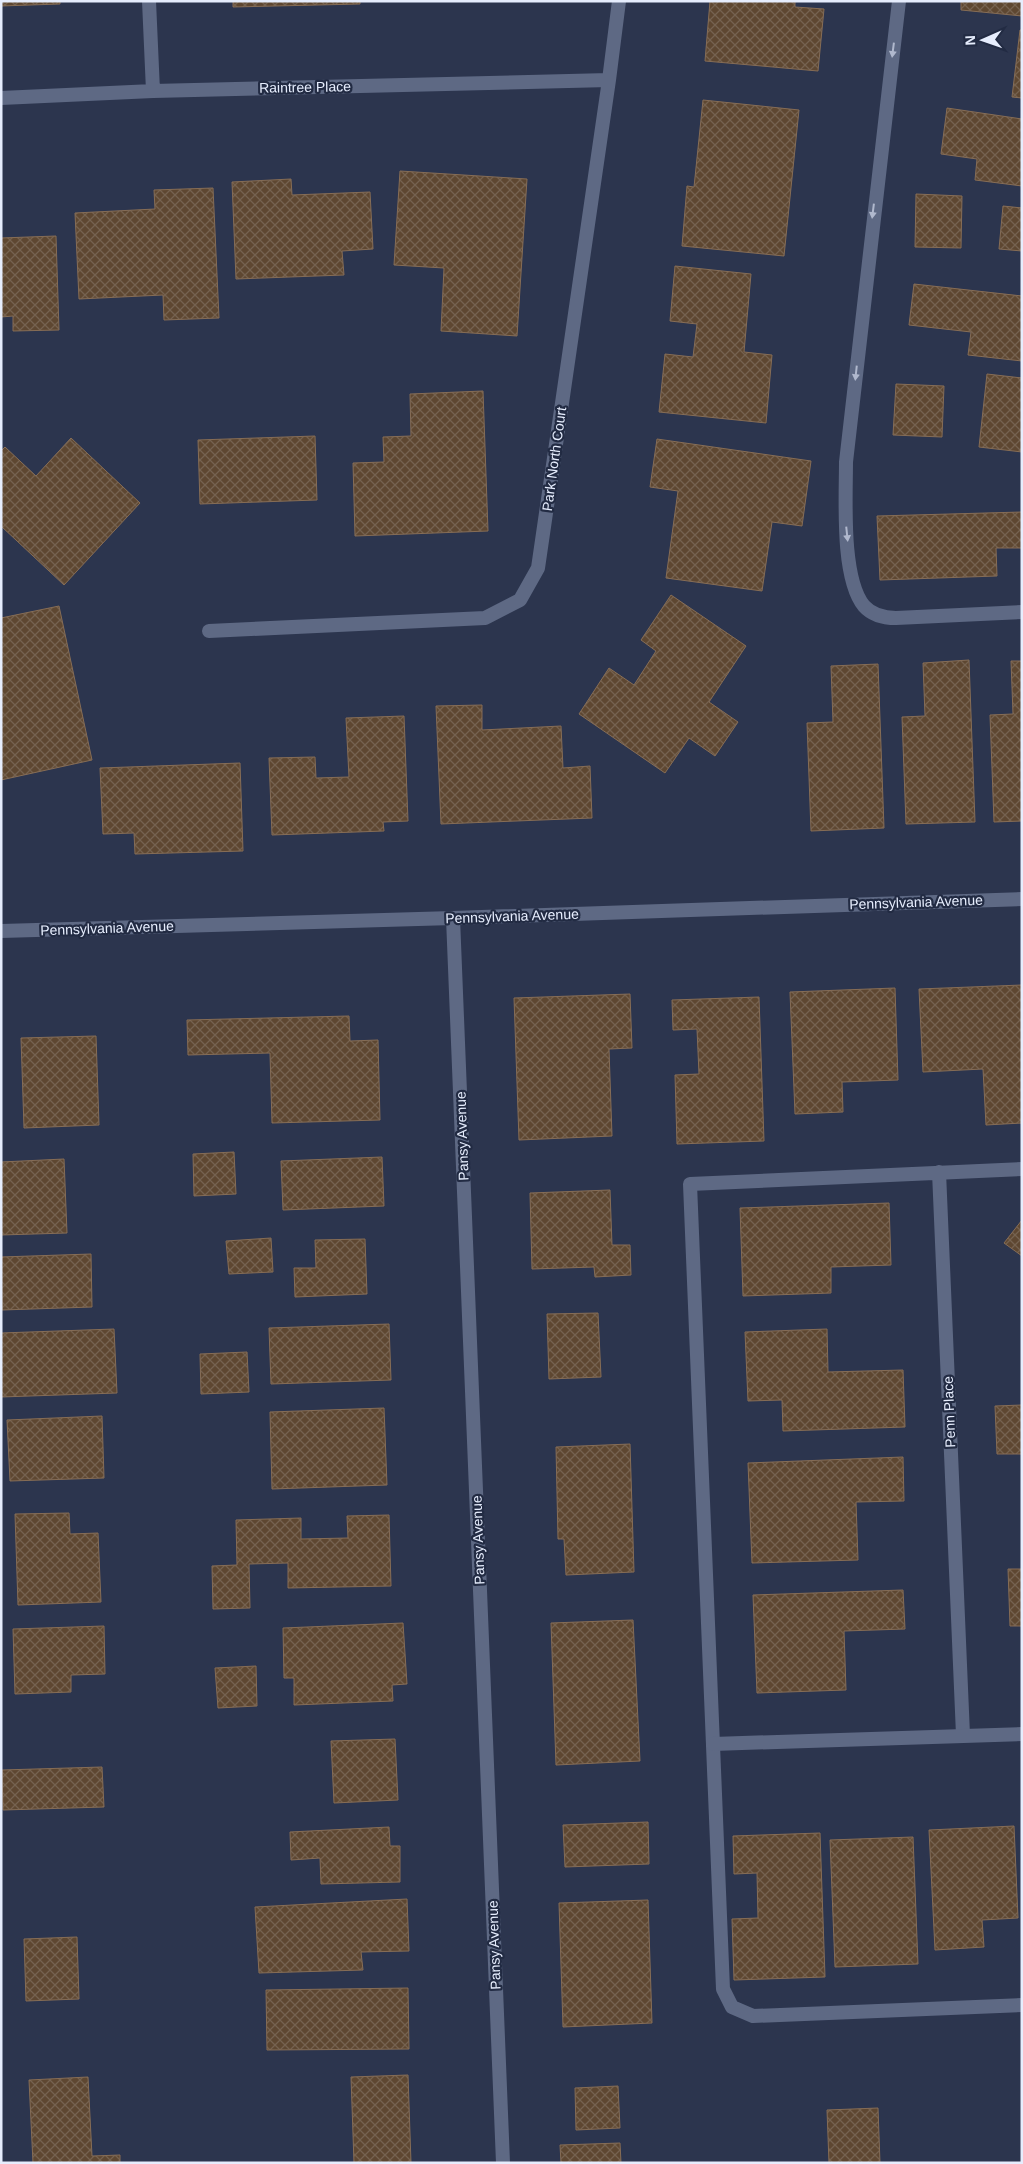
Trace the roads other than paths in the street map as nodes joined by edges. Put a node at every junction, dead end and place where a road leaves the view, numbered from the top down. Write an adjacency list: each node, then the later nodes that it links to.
1 (149, 1): 5 (street)
2 (619, 1): 4 (street, Park North Court)
3 (899, 1): 7 (street, one-way to 7)
4 (610, 80): 5 (street, Raintree Place); 8 (street, Park North Court)
5 (153, 91): 6 (street, Raintree Place)
6 (1, 98)
7 (1022, 612)
8 (209, 631)
9 (1022, 898): 10 (street, Pennsylvania Avenue)
10 (453, 918): 11 (street, Pennsylvania Avenue); 18 (street, Pansy Avenue)
11 (1, 931)
12 (1022, 1169): 13 (street)
13 (939, 1172): 15 (street, Penn Place); 16 (street)
14 (1022, 1734): 15 (street)
15 (962, 1736): 16 (street)
16 (713, 1744): 17 (street)
17 (1022, 2005)
18 (503, 2163)

